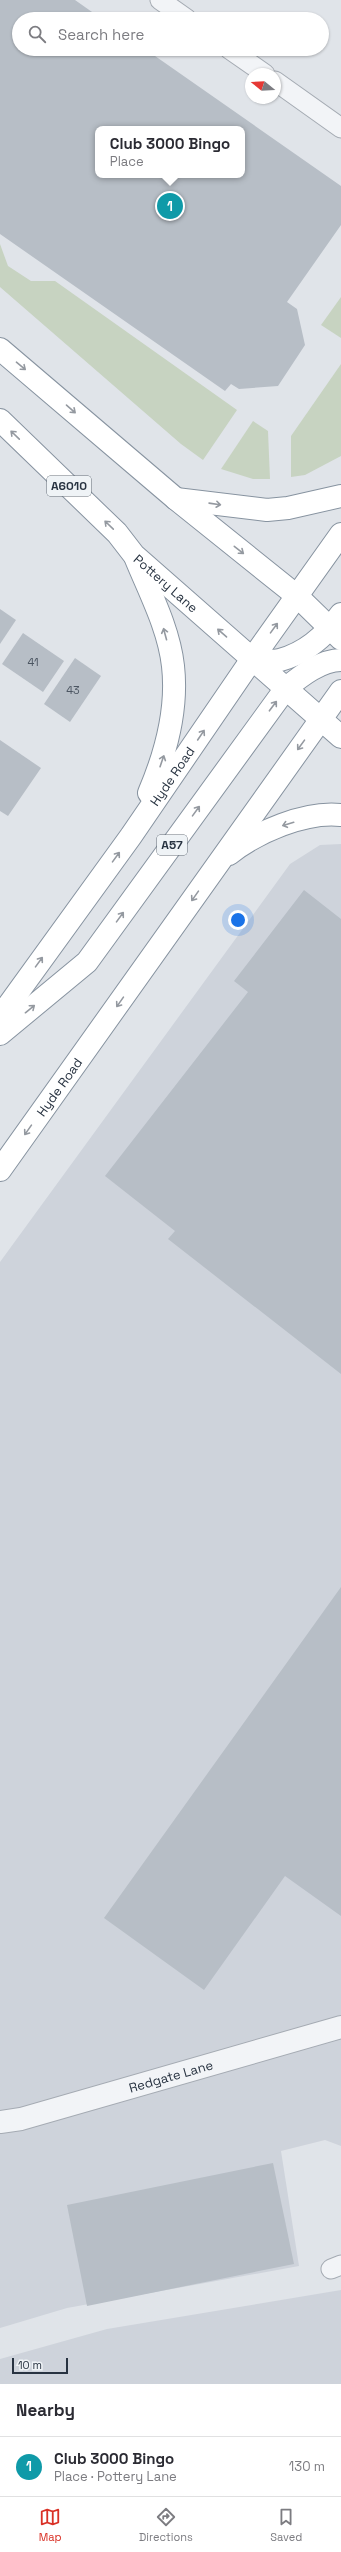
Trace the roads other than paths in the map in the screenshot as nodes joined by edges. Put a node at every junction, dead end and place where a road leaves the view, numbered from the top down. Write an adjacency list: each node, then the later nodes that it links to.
1 (160, 0): 2 (lane)
2 (177, 12)
3 (239, 56): 4 (lane)
4 (256, 68)
5 (281, 85): 6 (lane)
6 (341, 128)
7 (0, 349): 10 (highway, one-way to 10)
8 (0, 420): 12 (highway, Pottery Lane / A6010, one-way to 8)
9 (341, 496): 10 (highway, one-way to 9)
10 (176, 499): 13 (highway, one-way to 13)
11 (341, 534): 13 (highway, Hyde Road)
12 (134, 555): 15 (highway, Pottery Lane / A6010, one-way to 12); 22 (highway, one-way to 12)
13 (297, 596): 14 (highway); 15 (highway, Hyde Road, one-way to 13)
14 (337, 627): 15 (highway)
15 (252, 658): 17 (highway, Pottery Lane / A6010); 22 (highway, Hyde Road, one-way to 15)
16 (341, 660): 17 (highway, A57)
17 (286, 688): 19 (highway, Pottery Lane / A6010); 25 (highway, A57, one-way to 17)
18 (341, 691): 19 (highway, Hyde Road)
19 (320, 719): 20 (highway, Pottery Lane / A6010); 23 (highway, Hyde Road, one-way to 23)
20 (341, 737)
21 (341, 814): 23 (highway, one-way to 23)
22 (131, 836): 24 (highway, Hyde Road, one-way to 22)
23 (218, 864): 26 (highway, Hyde Road, one-way to 26)
24 (0, 1016)
25 (0, 1034)
26 (0, 1170)
27 (341, 2027): 28 (street, Redgate Lane)
28 (0, 2122)

